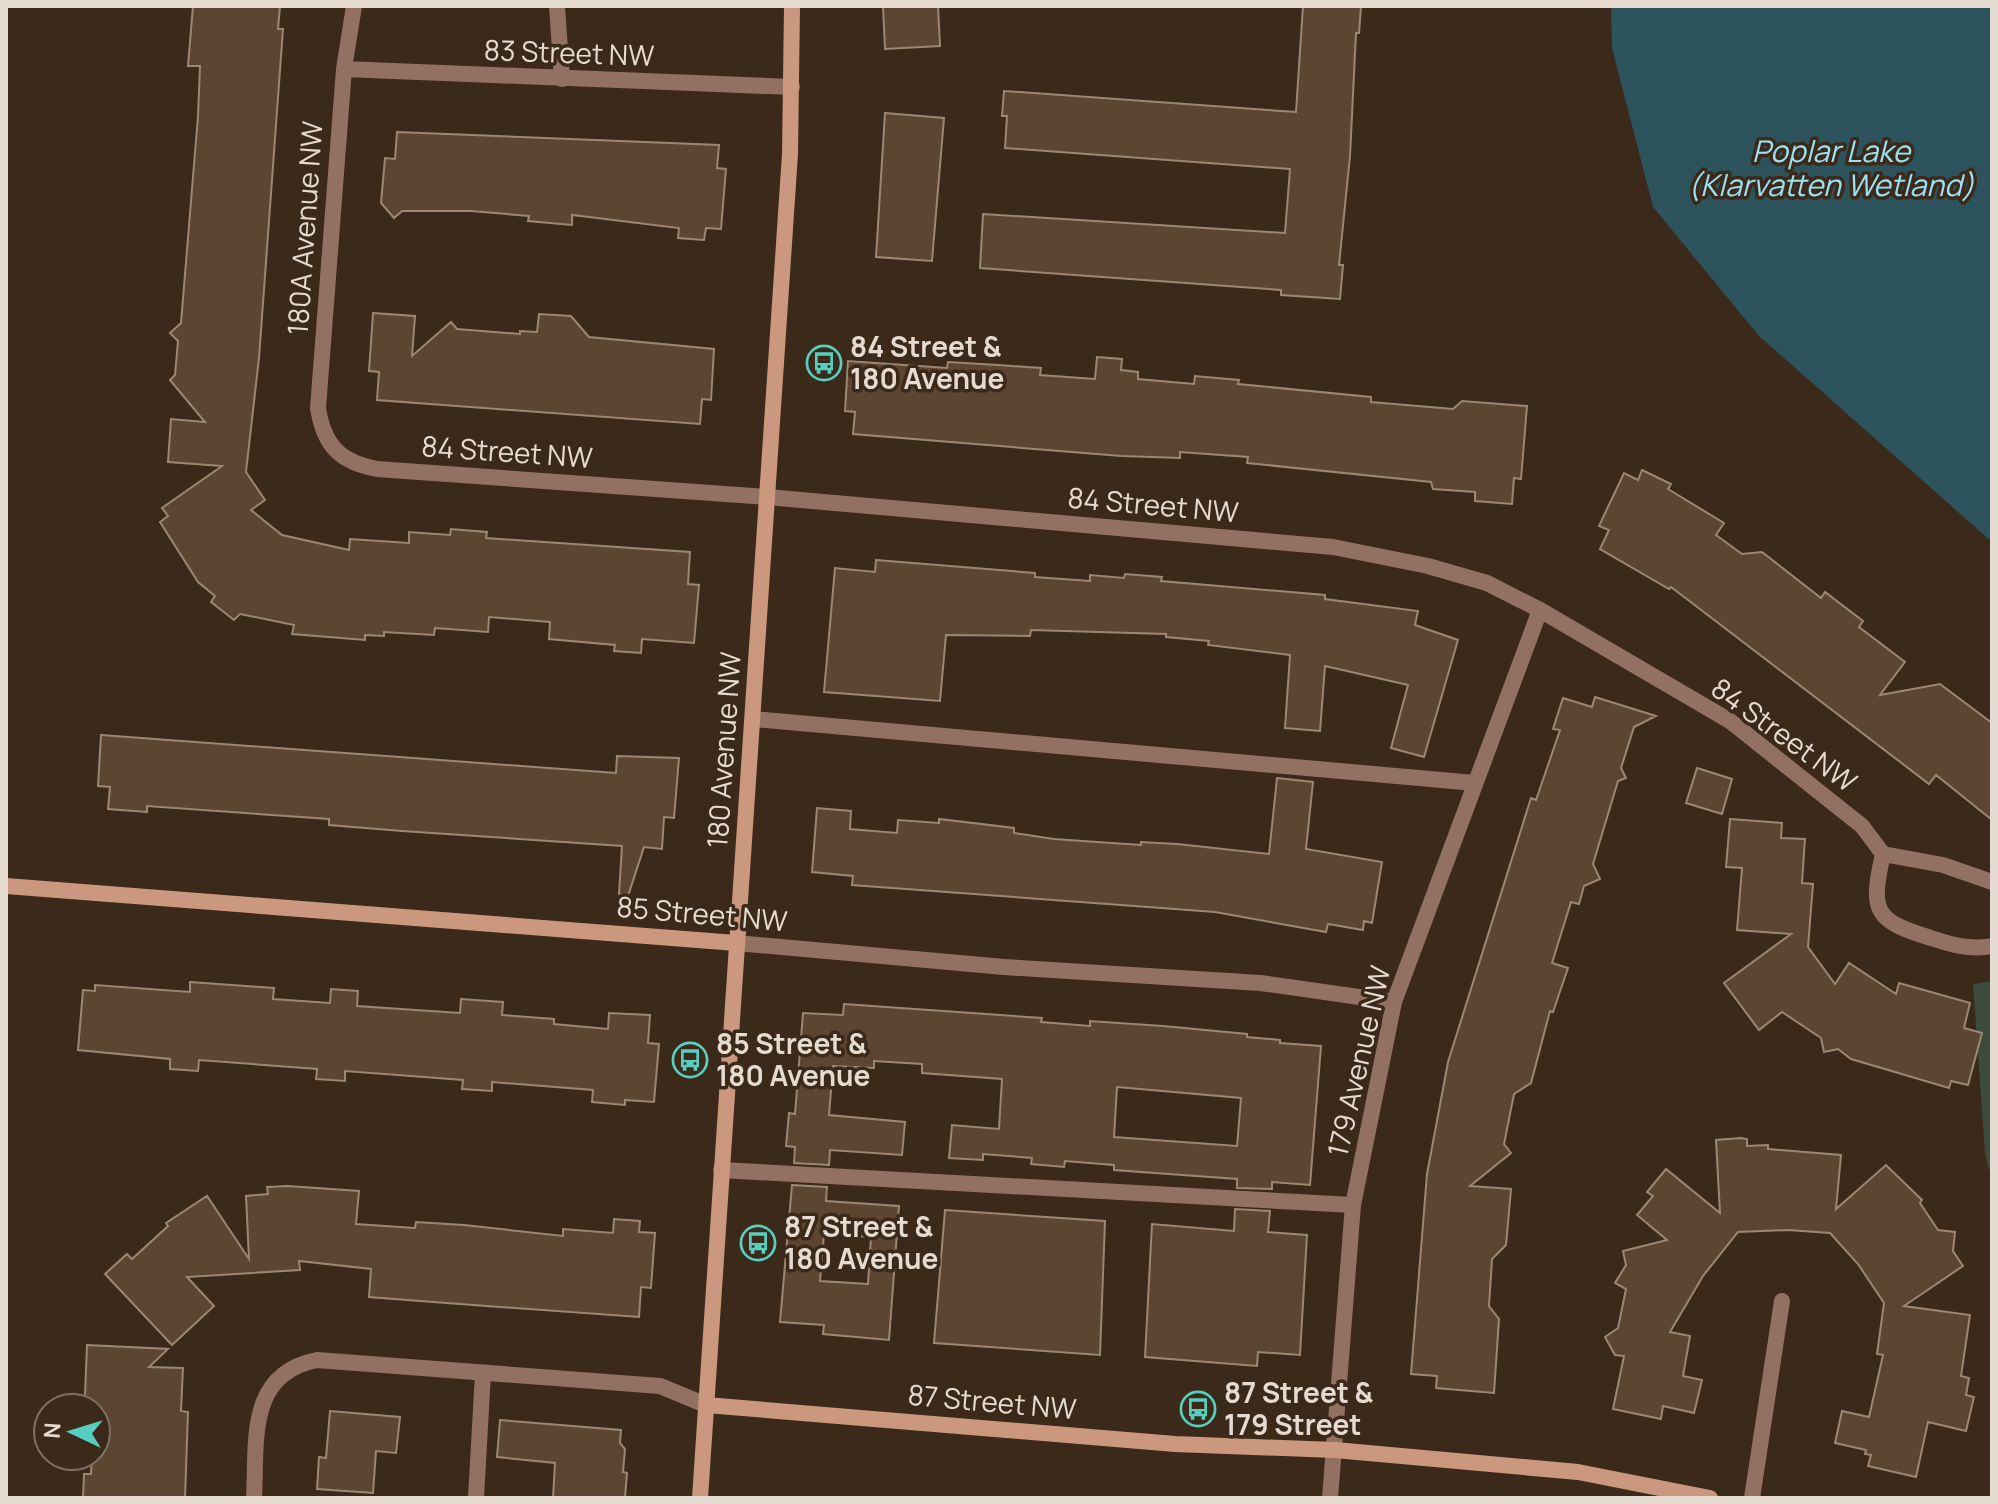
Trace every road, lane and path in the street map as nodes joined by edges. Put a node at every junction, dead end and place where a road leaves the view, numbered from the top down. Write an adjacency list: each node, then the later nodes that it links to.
1 (354, 6): 4 (street, 180A Avenue NW)
2 (557, 6): 5 (street)
3 (792, 6): 6 (street, 180 Avenue NW)
4 (344, 69): 5 (street, 83 Street NW); 7 (street, 180A Avenue NW)
5 (562, 79): 6 (street, 83 Street NW)
6 (792, 87): 8 (street, 180 Avenue NW)
7 (334, 451): 8 (street, 84 Street NW)
8 (767, 497): 9 (street, 84 Street NW); 10 (street, 180 Avenue NW)
9 (1540, 610): 11 (street, 179 Avenue NW); 12 (street, 84 Street NW)
10 (753, 719): 11 (street); 15 (street, 180 Avenue NW)
11 (1475, 783): 17 (street, 179 Avenue NW)
12 (1883, 854): 13 (street); 16 (street)
13 (1992, 882)
14 (6, 886): 15 (street, 85 Street NW)
15 (736, 943): 17 (street, 85 Street NW); 18 (street, 180 Avenue NW)
16 (1992, 946)
17 (1394, 1002): 19 (street, 179 Avenue NW)
18 (721, 1170): 19 (street); 22 (street, 180 Avenue NW)
19 (1353, 1205): 23 (street, 179 Avenue NW)
20 (1782, 1301): 29 (street)
21 (483, 1373): 22 (street, 87 Street NW); 24 (street, 87 Street NW); 25 (street)
22 (706, 1405): 23 (street, 87 Street NW); 26 (street, 180 Avenue NW)
23 (1335, 1450): 27 (street, 179 Avenue NW); 28 (street, 87 Street NW)
24 (254, 1498)
25 (476, 1498)
26 (700, 1498)
27 (1330, 1498)
28 (1710, 1498)
29 (1752, 1498)

